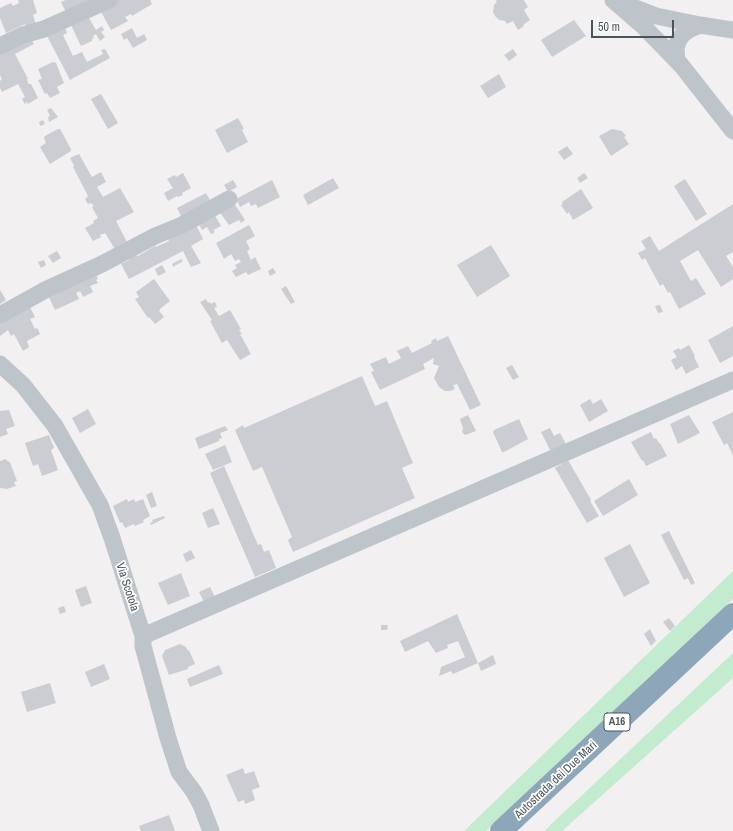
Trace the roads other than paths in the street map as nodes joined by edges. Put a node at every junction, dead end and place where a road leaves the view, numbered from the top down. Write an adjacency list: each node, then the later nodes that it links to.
1 (109, 0): 5 (street)
2 (614, 0): 3 (street); 6 (street)
3 (700, 25): 4 (street); 6 (street)
4 (733, 30)
5 (0, 46)
6 (677, 61): 7 (street)
7 (733, 131)
8 (229, 199): 9 (street)
9 (0, 315)
10 (0, 364): 14 (street, Via Scotola)
11 (733, 380): 14 (street)
12 (733, 614): 16 (highway, Autostrada dei Due Mari / A16)
13 (733, 634): 17 (highway, Autostrada dei Due Mari / A16)
14 (143, 636): 15 (street, Via Scotola)
15 (211, 831)
16 (502, 831)
17 (523, 831)

